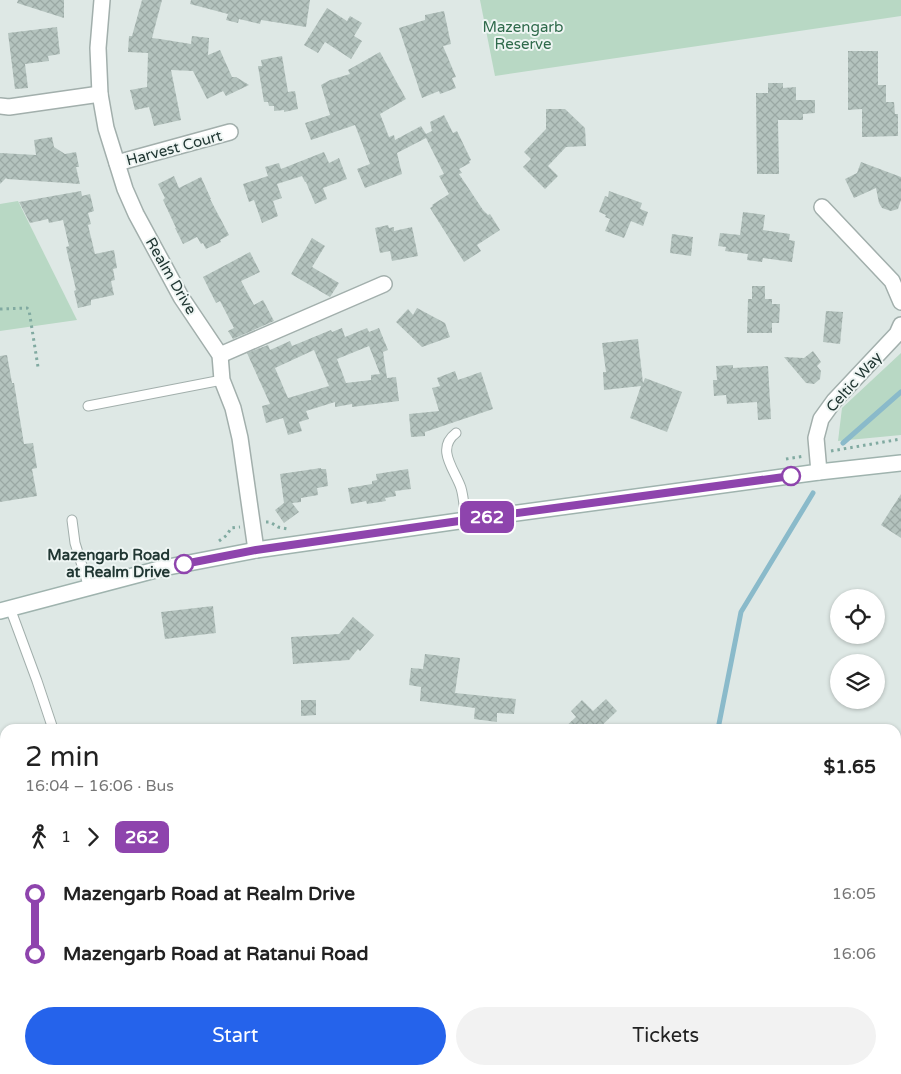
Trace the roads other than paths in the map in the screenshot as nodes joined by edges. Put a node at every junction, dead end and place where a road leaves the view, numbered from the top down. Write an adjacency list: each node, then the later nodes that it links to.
1 (102, 0): 2 (street, Realm Drive)
2 (100, 94): 3 (street); 5 (street, Realm Drive)
3 (0, 106)
4 (230, 132): 5 (street, Harvest Court)
5 (117, 163): 10 (street, Realm Drive)
6 (822, 208): 8 (street)
7 (384, 284): 10 (street)
8 (901, 302)
9 (901, 325): 15 (street, Celtic Way)
10 (220, 355): 11 (street, Realm Drive)
11 (222, 380): 12 (lane); 18 (street, Realm Drive)
12 (88, 406)
13 (456, 433): 17 (lane)
14 (901, 464): 15 (street)
15 (819, 472): 17 (street)
16 (72, 520): 19 (lane)
17 (466, 520): 18 (street)
18 (256, 550): 19 (street)
19 (89, 588): 20 (street)
20 (5, 610): 21 (lane)
21 (51, 724)

